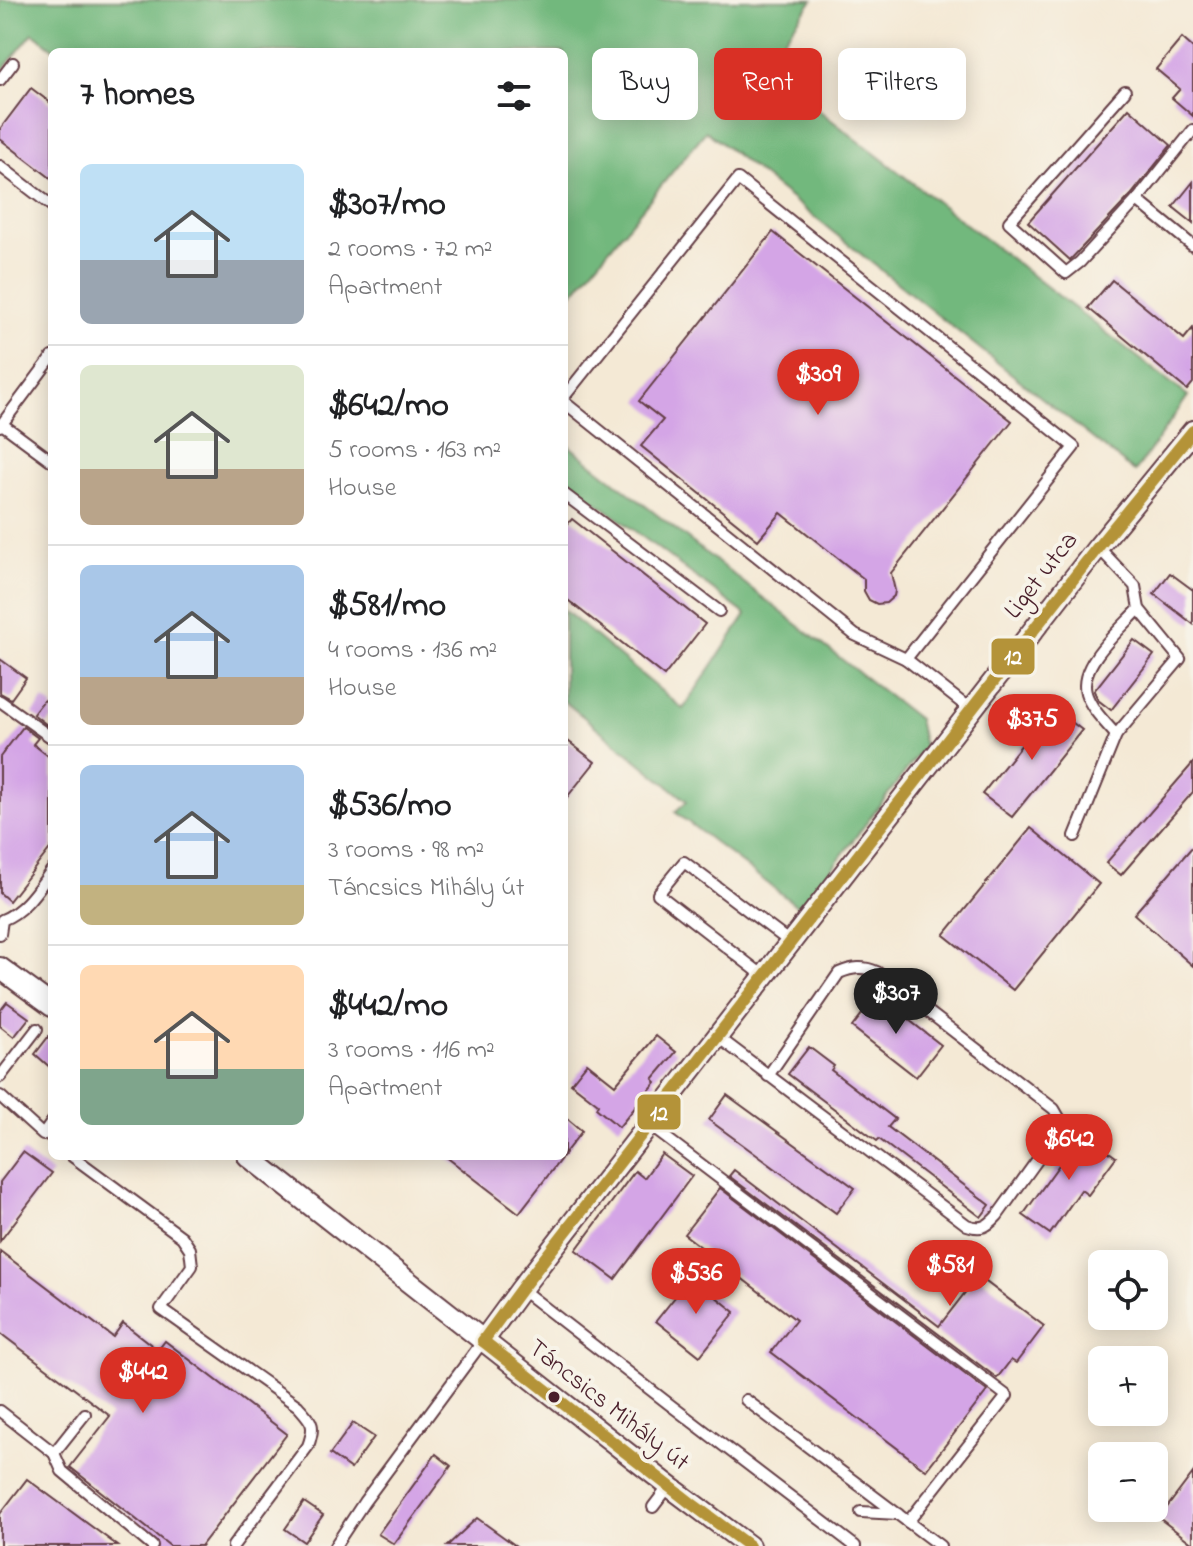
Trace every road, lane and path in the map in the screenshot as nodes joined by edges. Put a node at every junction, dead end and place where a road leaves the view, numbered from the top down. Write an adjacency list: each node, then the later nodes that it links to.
1 (13, 63): 2 (lane)
2 (0, 80)
3 (1125, 91): 6 (lane)
4 (1193, 130): 6 (lane)
5 (2, 173): 7 (lane)
6 (1137, 200): 8 (lane)
7 (48, 203)
8 (1193, 246)
9 (48, 362): 12 (lane)
10 (568, 395): 19 (lane)
11 (568, 403): 19 (lane)
12 (1, 425): 14 (lane)
13 (1193, 431): 16 (street, Liget utca)
14 (48, 458)
15 (568, 497): 18 (lane)
16 (1098, 547): 17 (lane); 21 (street, Liget utca)
17 (1139, 609): 23 (lane); 23 (lane)
18 (719, 611)
19 (906, 659): 21 (lane)
20 (0, 701): 22 (lane)
21 (971, 710): 28 (street, Liget utca)
22 (48, 735)
23 (1116, 735): 24 (lane)
24 (1075, 836)
25 (48, 875): 26 (lane)
26 (1, 920): 27 (lane)
27 (0, 934)
28 (791, 943): 30 (street, Liget utca); 30 (lane)
29 (3, 977): 31 (street)
30 (765, 977): 33 (street, Liget utca)
31 (48, 1004)
32 (37, 1029): 35 (lane)
33 (718, 1037): 34 (lane); 37 (street, Liget utca)
34 (768, 1076): 34 (lane)
35 (0, 1077)
36 (0, 1096): 38 (lane)
37 (649, 1125): 41 (street, Liget utca); 51 (lane)
38 (48, 1138)
39 (77, 1160): 53 (lane)
40 (253, 1160): 42 (street, Táncsics Mihály út)
41 (521, 1289): 42 (street, Liget utca); 56 (lane)
42 (483, 1341): 47 (street, Táncsics Mihály út); 54 (lane)
43 (746, 1400): 50 (lane)
44 (0, 1411): 46 (lane)
45 (85, 1414): 46 (lane)
46 (54, 1453): 52 (lane)
47 (669, 1486): 48 (lane); 55 (street, Táncsics Mihály út)
48 (653, 1507)
49 (861, 1512): 50 (lane)
50 (898, 1514): 51 (lane)
51 (908, 1522): 57 (lane)
52 (152, 1546)
53 (233, 1546)
54 (335, 1546)
55 (749, 1546)
56 (855, 1546)
57 (940, 1546)

